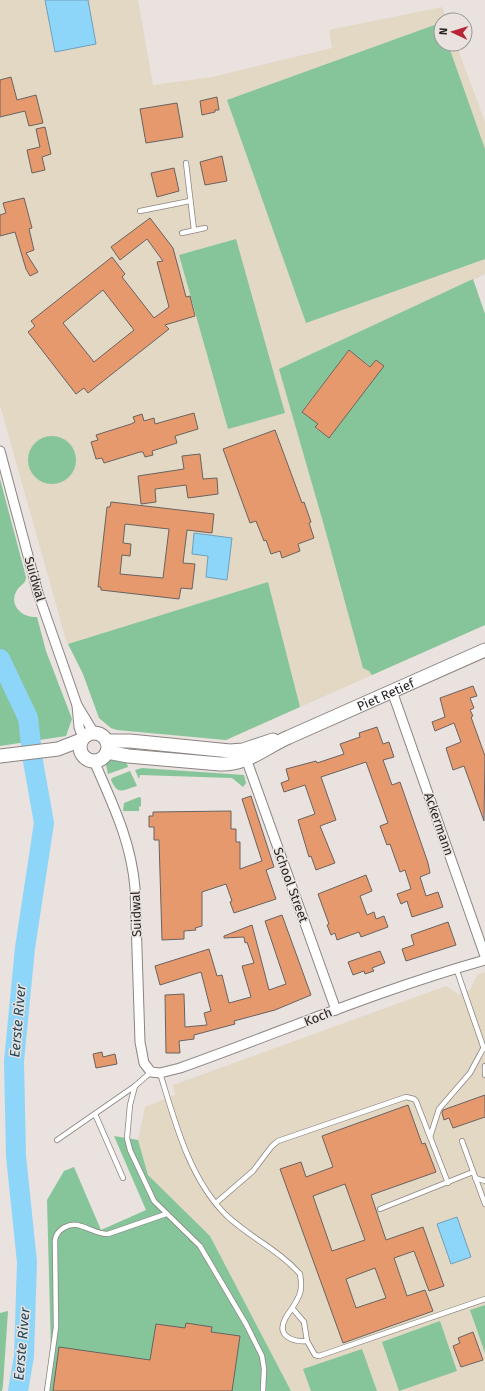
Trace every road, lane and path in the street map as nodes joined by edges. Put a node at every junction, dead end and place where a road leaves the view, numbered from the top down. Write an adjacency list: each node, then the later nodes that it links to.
1 (186, 163): 2 (lane)
2 (190, 200): 3 (lane); 5 (lane)
3 (140, 212)
4 (205, 228): 5 (lane)
5 (194, 230): 6 (lane)
6 (182, 233)
7 (0, 451): 10 (street, Suidwal)
8 (485, 650): 9 (street, Piet Retief)
9 (392, 691): 14 (street, Piet Retief); 17 (street, Ackermann)
10 (86, 737): 11 (street); 12 (street); 13 (street)
11 (107, 746): 14 (street, Piet Retief); 16 (street)
12 (58, 749): 13 (street); 15 (street)
13 (81, 754): 16 (street)
14 (244, 755): 20 (street, School Street)
15 (0, 756)
16 (94, 761): 23 (street, Suidwal)
17 (485, 956)
18 (485, 960): 19 (street, Koch)
19 (456, 968): 20 (street, Koch); 21 (lane)
20 (336, 1010): 23 (street, Koch)
21 (484, 1049): 27 (lane)
22 (485, 1066): 24 (lane)
23 (155, 1072): 25 (lane); 35 (lane)
24 (485, 1075)
25 (135, 1086): 26 (lane); 38 (lane)
26 (95, 1114): 28 (lane); 31 (lane)
27 (430, 1137): 34 (lane); 35 (lane)
28 (57, 1140)
29 (462, 1141): 30 (lane)
30 (473, 1172): 32 (lane); 34 (lane)
31 (123, 1178)
32 (475, 1178): 33 (lane); 36 (lane)
33 (485, 1181)
34 (448, 1183): 37 (lane)
35 (216, 1204): 40 (lane)
36 (485, 1204)
37 (380, 1209)
38 (166, 1214): 42 (lane); 43 (lane)
39 (485, 1299): 41 (lane)
40 (294, 1309): 41 (lane); 41 (lane)
41 (307, 1341)
42 (47, 1391)
43 (262, 1391)

